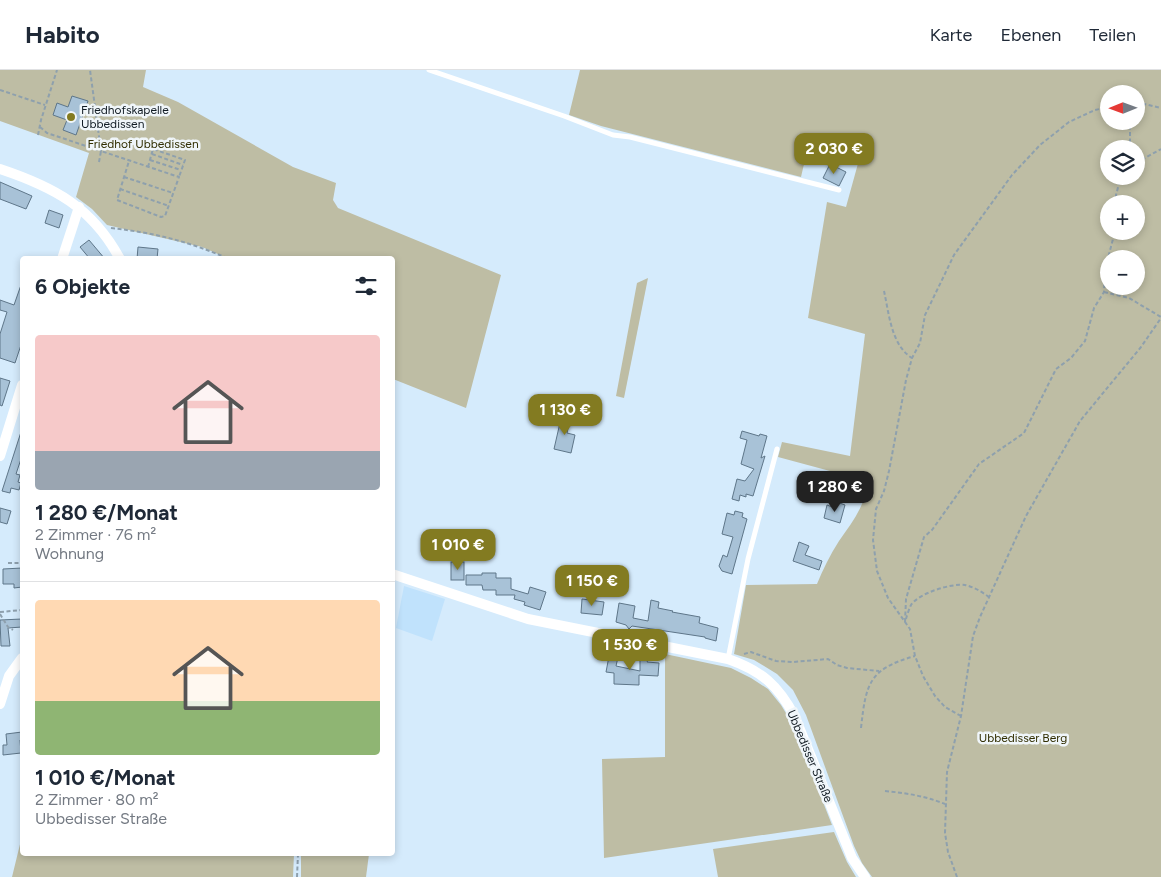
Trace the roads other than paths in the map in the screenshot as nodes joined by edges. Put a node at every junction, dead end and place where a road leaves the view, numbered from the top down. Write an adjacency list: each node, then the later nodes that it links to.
1 (429, 70): 3 (lane)
2 (0, 169): 4 (street)
3 (839, 190)
4 (79, 207): 5 (street); 6 (street)
5 (63, 256)
6 (118, 256)
7 (20, 391): 9 (street)
8 (777, 449): 11 (lane)
9 (0, 456)
10 (395, 575): 11 (street, Ubbedisser Straße)
11 (728, 659): 15 (street, Ubbedisser Straße)
12 (20, 661): 13 (street)
13 (3, 684): 14 (street)
14 (0, 704)
15 (865, 877)

